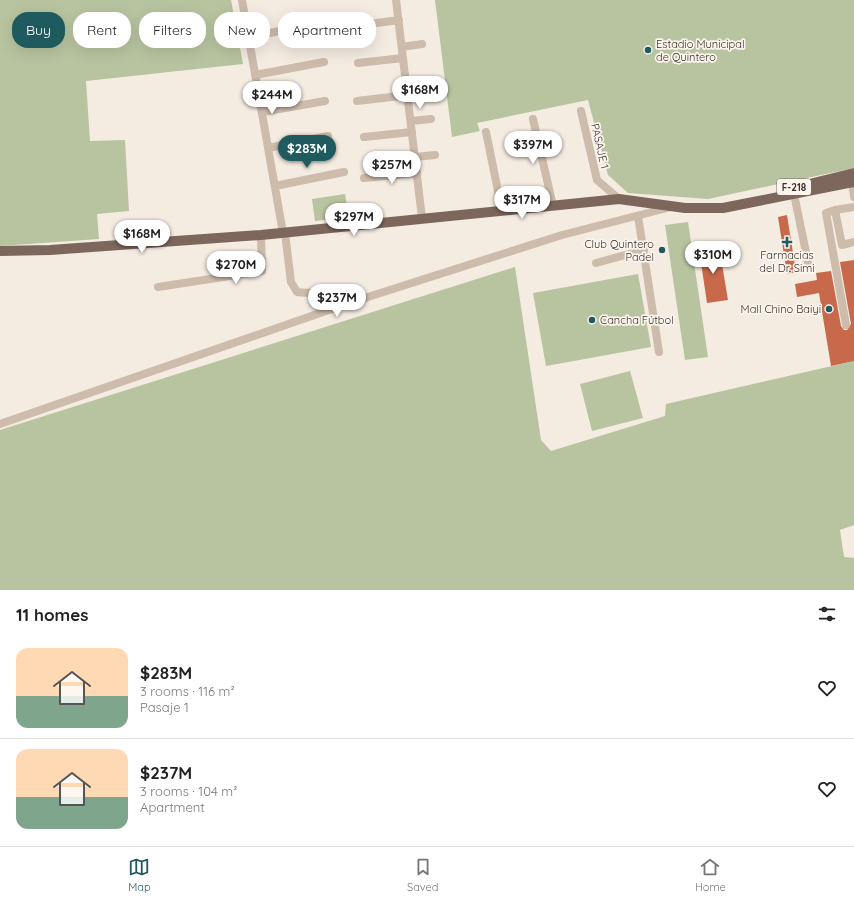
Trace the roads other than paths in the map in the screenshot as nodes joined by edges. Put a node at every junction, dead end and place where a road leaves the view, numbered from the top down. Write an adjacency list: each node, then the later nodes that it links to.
1 (242, 0): 3 (street)
2 (396, 0): 4 (street)
3 (244, 12)
4 (399, 20): 5 (street); 7 (street)
5 (376, 23)
6 (422, 44): 7 (street)
7 (402, 47): 9 (street)
8 (250, 48): 12 (street)
9 (403, 58): 11 (street); 14 (street)
10 (324, 62): 12 (street)
11 (358, 63)
12 (255, 75): 19 (street)
13 (426, 80): 14 (street)
14 (406, 83): 15 (street)
15 (408, 95): 17 (street); 22 (street)
16 (325, 101): 19 (street)
17 (358, 101)
18 (581, 111): 37 (street, PASAJE 1)
19 (262, 112): 27 (street)
20 (431, 119): 22 (street)
21 (533, 119): 38 (street)
22 (411, 121): 23 (street)
23 (412, 132): 26 (street); 29 (street)
24 (486, 132): 43 (street)
25 (328, 136): 27 (street)
26 (364, 137)
27 (268, 148): 34 (street)
28 (435, 155): 29 (street)
29 (415, 157): 31 (street)
30 (344, 172): 34 (street)
31 (417, 173): 32 (street); 45 (street)
32 (364, 178)
33 (853, 178): 35 (main road, F-218); 36 (street); 40 (main road, F-218)
34 (275, 186): 46 (street)
35 (794, 194): 40 (main road, F-218); 52 (street)
36 (854, 197)
37 (619, 200): 38 (main road, F-218); 39 (main road, F-218)
38 (553, 206): 43 (main road, F-218)
39 (672, 206): 40 (main road, F-218); 44 (street)
40 (735, 206)
41 (854, 207): 42 (street)
42 (835, 210): 48 (street); 55 (street)
43 (502, 211): 45 (main road, F-218)
44 (638, 216): 49 (street); 54 (street)
45 (422, 218): 46 (main road, F-218)
46 (284, 233): 47 (main road, F-218); 54 (street)
47 (261, 235): 50 (main road, F-218); 53 (street)
48 (854, 242)
49 (644, 250): 51 (street); 56 (street)
50 (0, 251)
51 (596, 263)
52 (809, 267)
53 (158, 287)
54 (366, 298): 57 (street)
55 (846, 325)
56 (659, 352)
57 (0, 424)

